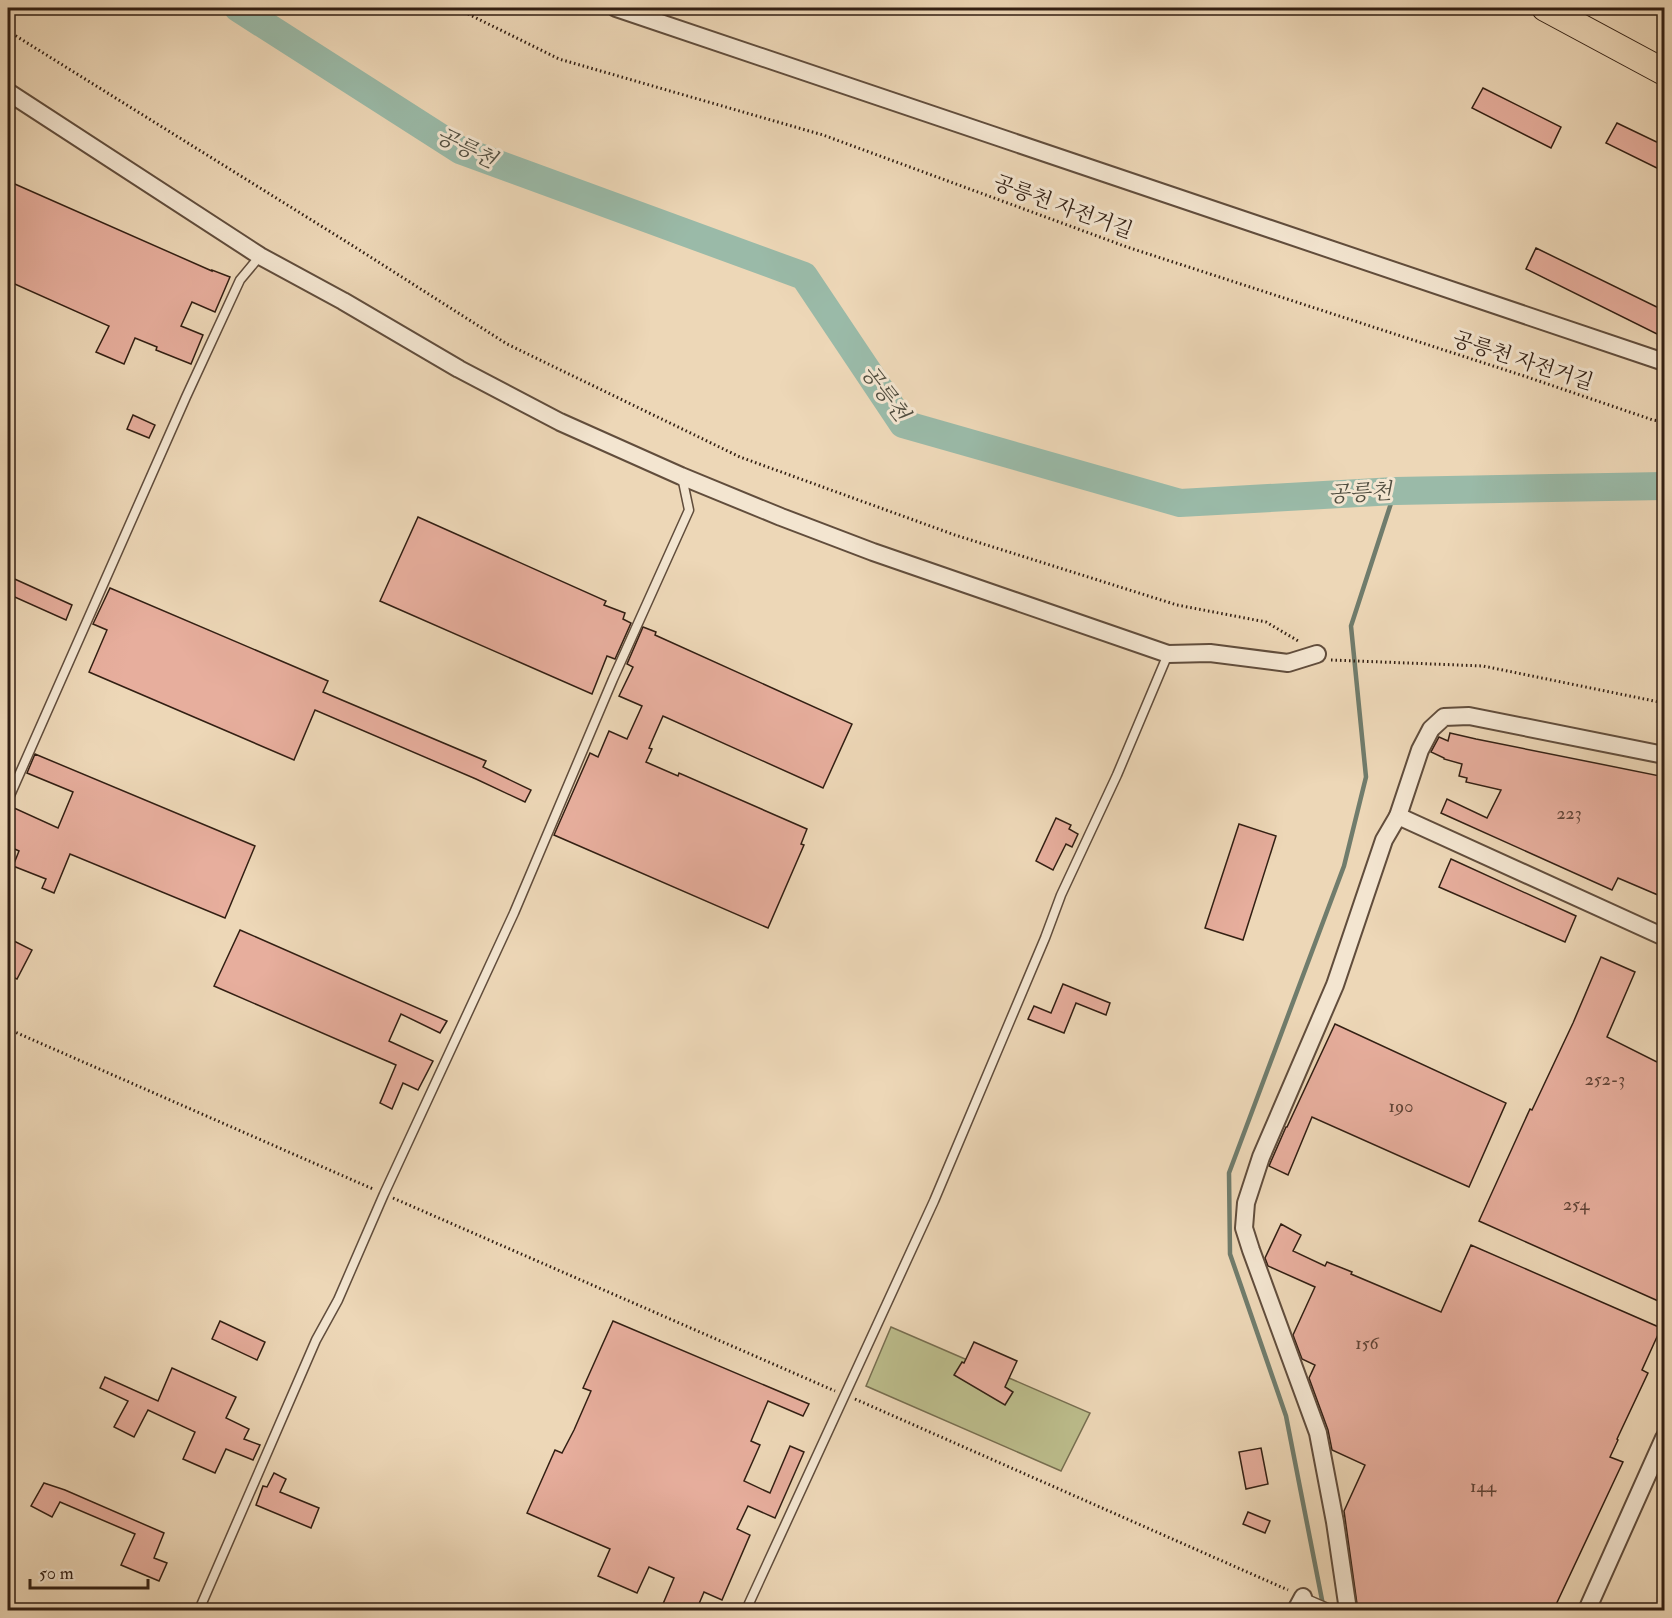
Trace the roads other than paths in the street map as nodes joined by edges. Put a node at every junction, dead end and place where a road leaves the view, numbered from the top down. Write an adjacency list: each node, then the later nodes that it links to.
1 (616, 8): 8 (street)
2 (1545, 8): 3 (main road)
3 (1665, 72)
4 (8, 92): 7 (street)
5 (8, 118): 6 (lane)
6 (8, 124)
7 (260, 256): 9 (street); 13 (lane)
8 (1665, 362)
9 (681, 476): 10 (street); 18 (lane)
10 (1168, 654): 11 (street); 19 (lane)
11 (1317, 654)
12 (1665, 755): 14 (street)
13 (8, 800)
14 (1398, 816): 15 (street); 21 (street)
15 (1665, 937)
16 (1665, 1438): 22 (street)
17 (1303, 1602): 20 (lane)
18 (199, 1611)
19 (746, 1611)
20 (1332, 1611)
21 (1348, 1611)
22 (1587, 1611)

